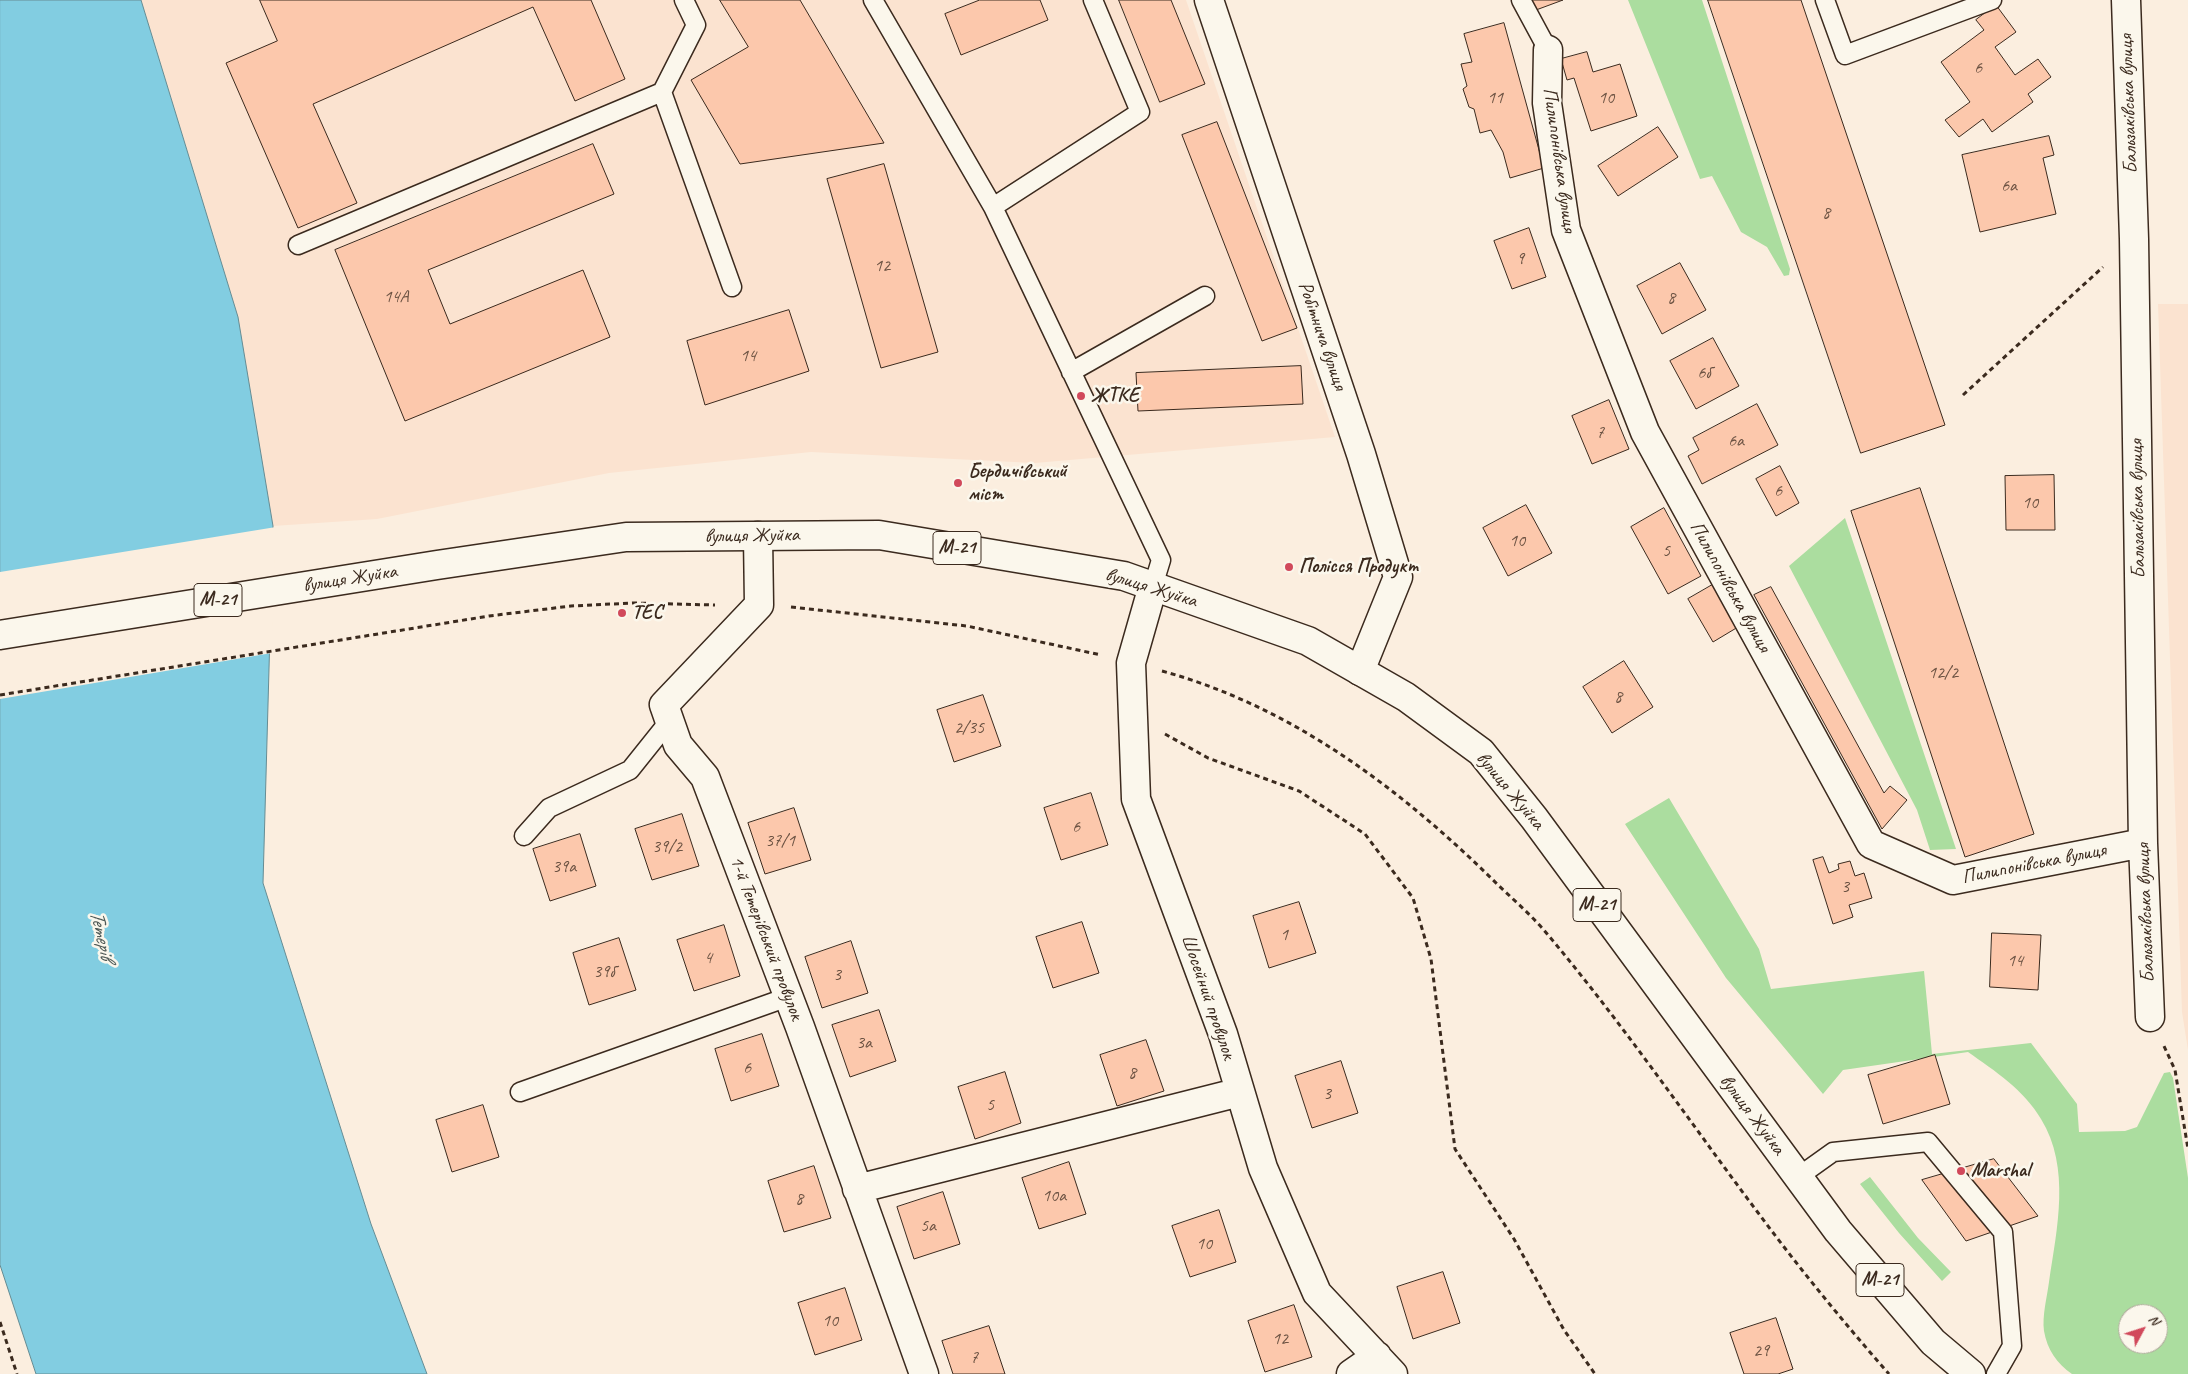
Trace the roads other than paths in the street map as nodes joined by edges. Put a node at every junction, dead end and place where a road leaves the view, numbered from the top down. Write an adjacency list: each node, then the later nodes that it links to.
1 (684, 0): 10 (lane)
2 (873, 0): 11 (lane)
3 (1093, 0): 11 (lane)
4 (1209, 0): 19 (main road, Робітнича вулиця)
5 (1521, 0): 9 (lane)
6 (1825, 0): 7 (lane)
7 (1992, 0)
8 (2126, 0): 22 (main road, Бальзаківська вулиця)
9 (1548, 50): 22 (main road, Пилипонівська вулиця)
10 (662, 92): 12 (lane); 13 (lane)
11 (993, 207): 15 (lane)
12 (298, 245)
13 (732, 287)
14 (1205, 296): 15 (lane)
15 (1071, 372): 17 (lane)
16 (758, 536): 17 (main road, вулиця Жуйка / М-21); 18 (main road, вулиця Жуйка / М-21); 20 (main road, 1-й Тетерівський провулок)
17 (1153, 586): 19 (main road, вулиця Жуйка / М-21); 26 (main road, Шосейний провулок)
18 (0, 635)
19 (1360, 671): 27 (main road, вулиця Жуйка / М-21)
20 (670, 720): 21 (lane); 23 (main road, 1-й Тетерівський провулок)
21 (524, 836)
22 (2143, 843): 24 (main road, Бальзаківська вулиця)
23 (788, 997): 25 (lane); 28 (main road, 1-й Тетерівський провулок)
24 (2150, 1017)
25 (520, 1092)
26 (1240, 1092): 28 (main road); 29 (main road, Шосейний провулок)
27 (1798, 1177): 32 (main road, вулиця Жуйка / М-21); 33 (lane)
28 (858, 1189): 30 (main road, 1-й Тетерівський провулок)
29 (1385, 1365): 31 (main road)
30 (924, 1374)
31 (1352, 1374)
32 (1971, 1374)
33 (1996, 1374)

